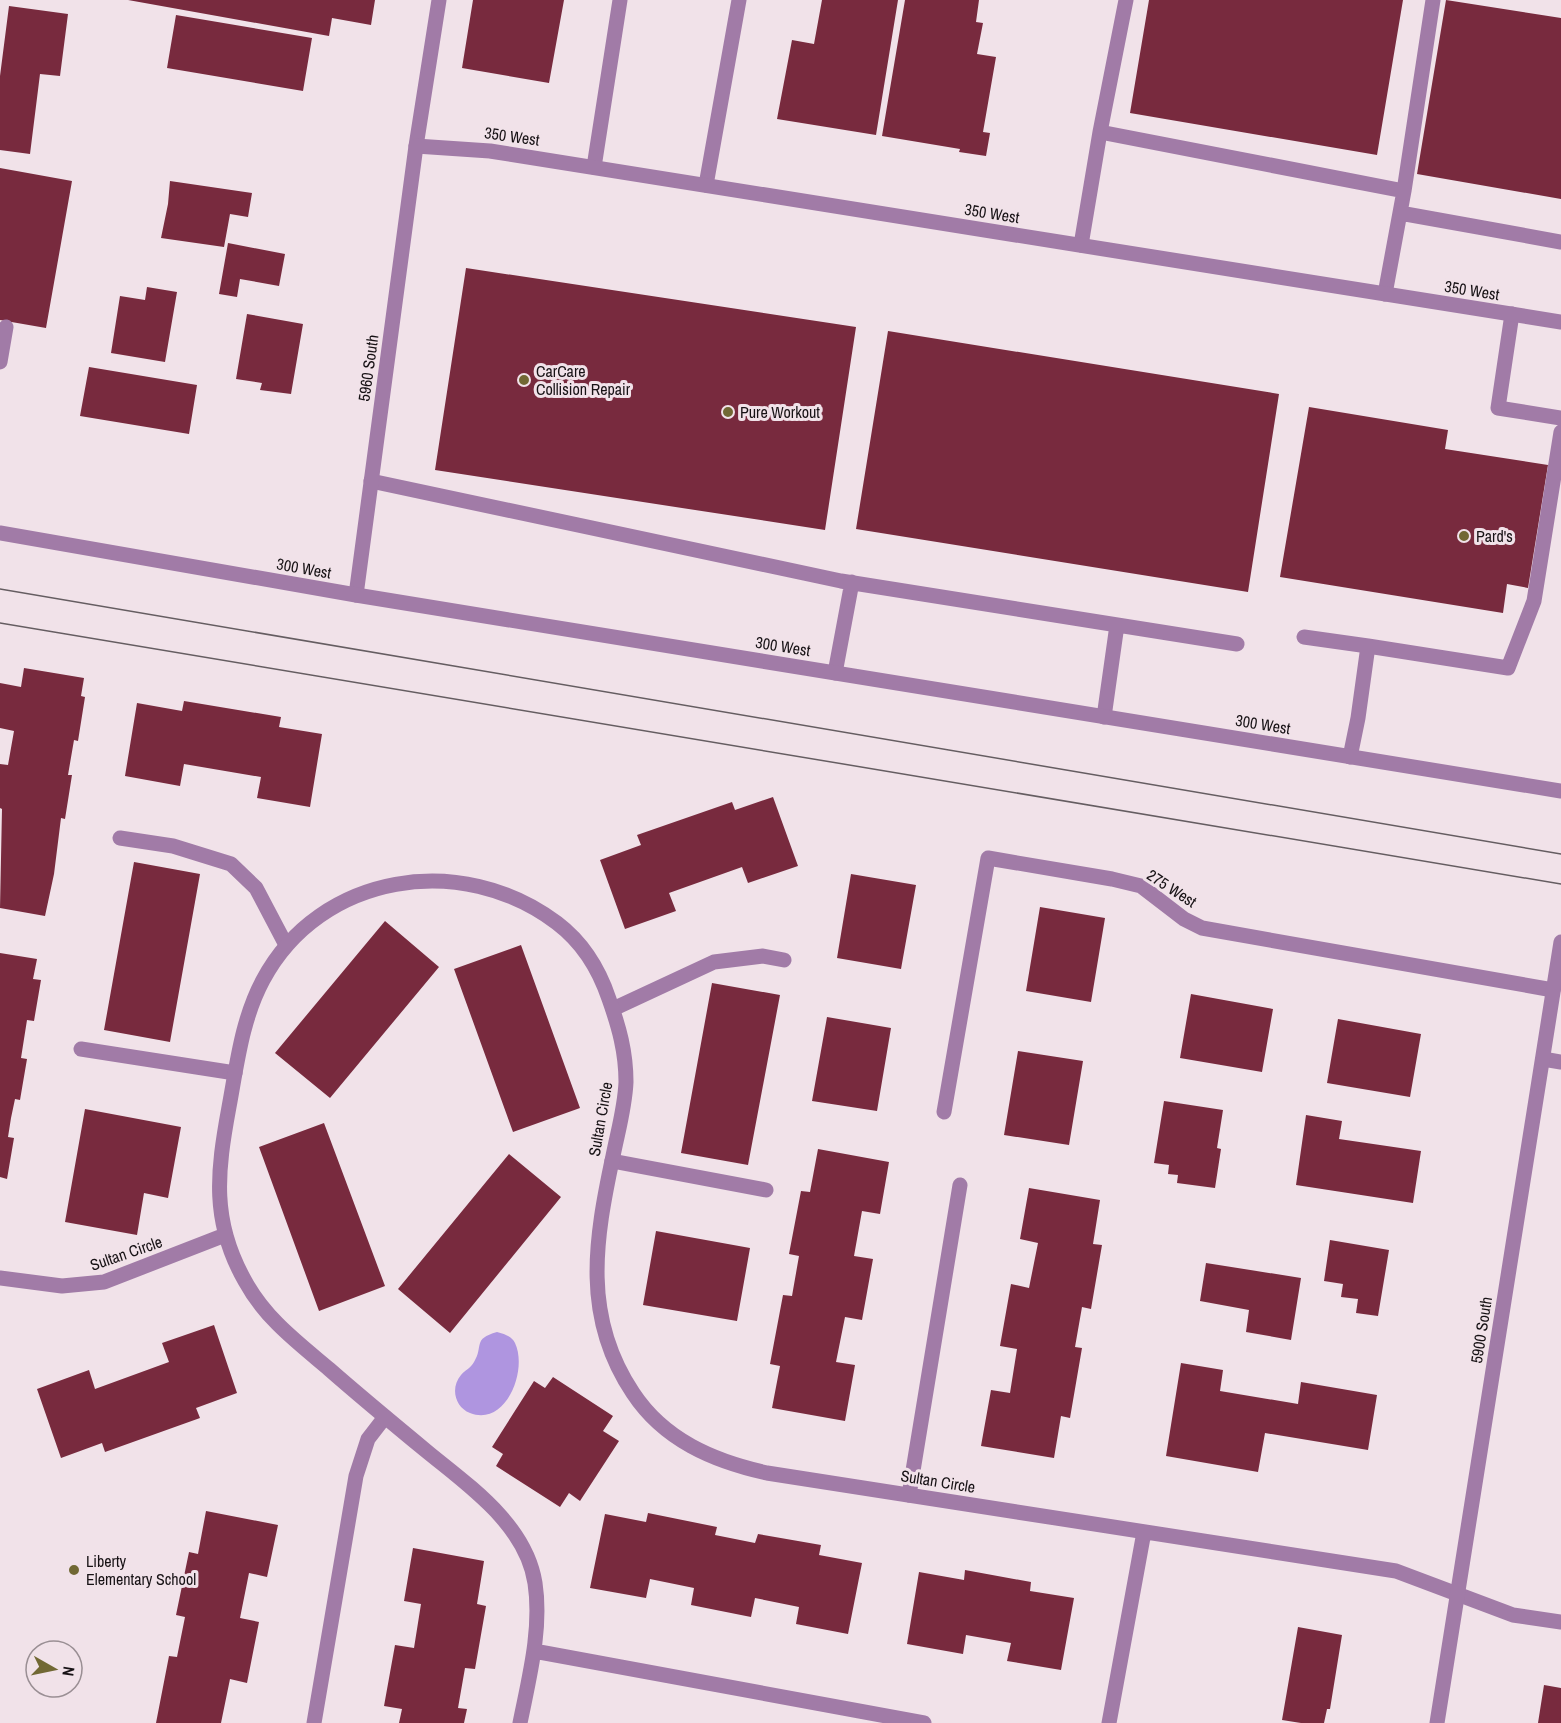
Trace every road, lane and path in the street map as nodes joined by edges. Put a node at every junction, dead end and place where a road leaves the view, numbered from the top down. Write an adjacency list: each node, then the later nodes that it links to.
1 (439, 0): 7 (street, 5960 South)
2 (620, 0): 8 (street)
3 (739, 0): 9 (street)
4 (1126, 0): 6 (street)
5 (1433, 0): 10 (street)
6 (1100, 132): 10 (street); 13 (street)
7 (416, 146): 8 (street, 350 West); 21 (street, 5960 South)
8 (594, 167): 9 (street, 350 West)
9 (706, 185): 13 (street, 350 West)
10 (1404, 191): 11 (street)
11 (1400, 213): 12 (street); 14 (street)
12 (1561, 242)
13 (1081, 245): 14 (street, 350 West)
14 (1385, 294): 15 (street, 350 West)
15 (1512, 314): 16 (street, 350 West); 19 (street)
16 (1561, 322)
17 (6, 327): 18 (street)
18 (0, 362)
19 (1561, 418)
20 (1561, 432): 28 (street)
21 (371, 481): 23 (street); 24 (street, 5960 South)
22 (0, 533): 24 (street, 300 West)
23 (852, 582): 25 (street); 29 (street)
24 (356, 595): 29 (street, 300 West)
25 (1117, 625): 27 (street); 30 (street)
26 (1304, 637): 28 (street)
27 (1237, 644)
28 (1368, 646): 31 (street)
29 (835, 673): 30 (street, 300 West)
30 (1104, 717): 31 (street, 300 West)
31 (1350, 757): 32 (street, 300 West)
32 (1561, 791)
33 (120, 838): 35 (street)
34 (1561, 942): 37 (street, 5900 South)
35 (286, 945): 38 (street, Sultan Circle); 42 (street, Sultan Circle)
36 (784, 960): 38 (street)
37 (1553, 990): 40 (street, 5900 South); 43 (street, 275 West)
38 (613, 1009): 44 (street, Sultan Circle)
39 (81, 1049): 42 (street)
40 (1543, 1059): 41 (street); 52 (street, 5900 South)
41 (1561, 1062)
42 (235, 1072): 47 (street, Sultan Circle)
43 (944, 1112)
44 (612, 1161): 46 (street); 50 (street, Sultan Circle)
45 (960, 1185): 50 (street)
46 (766, 1190)
47 (225, 1235): 48 (street, Sultan Circle); 49 (street, Sultan Circle)
48 (0, 1278)
49 (385, 1417): 54 (street, Sultan Circle); 55 (street)
50 (909, 1495): 51 (street, Sultan Circle)
51 (1144, 1532): 52 (street, Sultan Circle); 58 (street)
52 (1457, 1593): 53 (street, Sultan Circle); 59 (street, 5900 South)
53 (1561, 1622)
54 (534, 1651): 56 (street, Sultan Circle); 57 (street)
55 (314, 1723)
56 (520, 1723)
57 (924, 1723)
58 (1109, 1723)
59 (1437, 1723)

